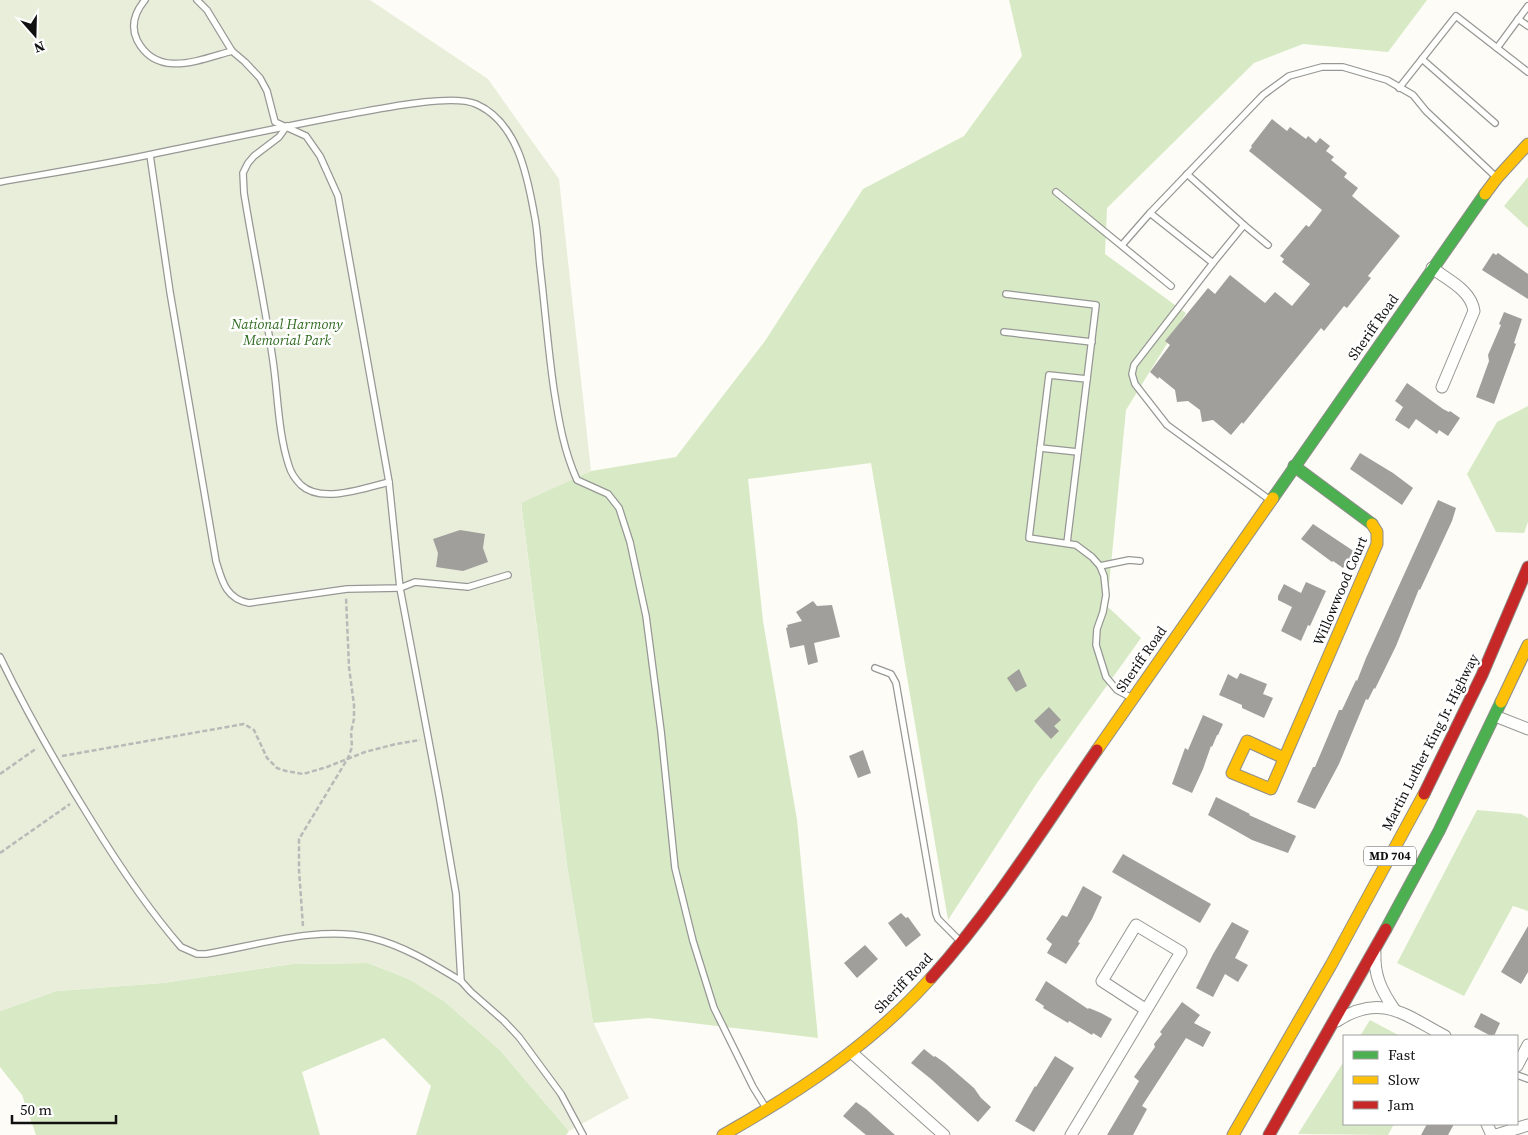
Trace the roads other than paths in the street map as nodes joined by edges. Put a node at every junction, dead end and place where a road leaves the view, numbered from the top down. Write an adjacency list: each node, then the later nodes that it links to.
1 (145, 0): 7 (lane)
2 (197, 0): 7 (lane)
3 (1528, 6): 4 (lane)
4 (1518, 19): 5 (lane); 6 (lane)
5 (1528, 26)
6 (1497, 48): 8 (lane); 9 (lane)
7 (232, 51): 12 (lane)
8 (1422, 59): 10 (lane); 11 (lane)
9 (1528, 72)
10 (1399, 88): 15 (lane); 16 (lane)
11 (1495, 123)
12 (287, 126): 14 (lane); 34 (lane); 34 (lane); 59 (lane)
13 (1528, 144): 16 (main road, Sheriff Road)
14 (150, 155): 17 (lane); 41 (lane)
15 (1187, 174): 19 (lane); 20 (lane)
16 (1497, 178): 24 (main road, Sheriff Road)
17 (0, 182)
18 (1056, 192): 21 (lane)
19 (1150, 213): 21 (lane); 23 (lane)
20 (1244, 225): 22 (lane); 23 (lane)
21 (1122, 245): 25 (lane)
22 (1268, 245)
23 (1213, 263): 35 (lane)
24 (1432, 268): 30 (street); 33 (main road, Sheriff Road)
25 (1171, 286)
26 (1006, 294): 28 (lane)
27 (1004, 332): 28 (lane)
28 (1092, 342): 29 (lane)
29 (1087, 379): 31 (lane); 32 (lane)
30 (1442, 387)
31 (1040, 448): 32 (lane); 36 (lane)
32 (1078, 452): 36 (lane)
33 (1294, 466): 35 (main road, Sheriff Road); 48 (main road, Willowwood Court)
34 (388, 482): 41 (lane)
35 (1270, 500): 45 (main road, Sheriff Road)
36 (1067, 543): 38 (lane)
37 (1140, 561): 38 (lane)
38 (1100, 566): 45 (lane)
39 (1528, 567): 66 (main road, Martin Luther King Jr. Highway / MD 704)
40 (508, 575): 41 (lane)
41 (400, 588): 51 (lane)
42 (1528, 645): 46 (main road, MD 704)
43 (0, 657): 51 (lane)
44 (875, 668): 49 (lane)
45 (1132, 698): 49 (main road, Sheriff Road)
46 (1495, 716): 47 (street); 50 (main road, MD 704)
47 (1528, 729)
48 (1284, 758): 48 (main road, Willowwood Court)
49 (961, 942): 57 (main road, Sheriff Road)
50 (1375, 948): 52 (street); 54 (main road, MD 704)
51 (461, 981): 62 (lane)
52 (1394, 1008): 54 (street); 55 (street)
53 (1145, 1009): 53 (street); 65 (street)
54 (1332, 1024): 67 (main road, MD 704)
55 (1443, 1035)
56 (1528, 1045): 58 (street)
57 (850, 1052): 59 (main road, Sheriff Road); 64 (street)
58 (1518, 1064)
59 (767, 1110): 63 (main road, Sheriff Road)
60 (1487, 1125): 68 (street)
61 (1528, 1125): 68 (street)
62 (583, 1135)
63 (723, 1135)
64 (944, 1135)
65 (1071, 1135)
66 (1233, 1135)
67 (1269, 1135)
68 (1496, 1135)

